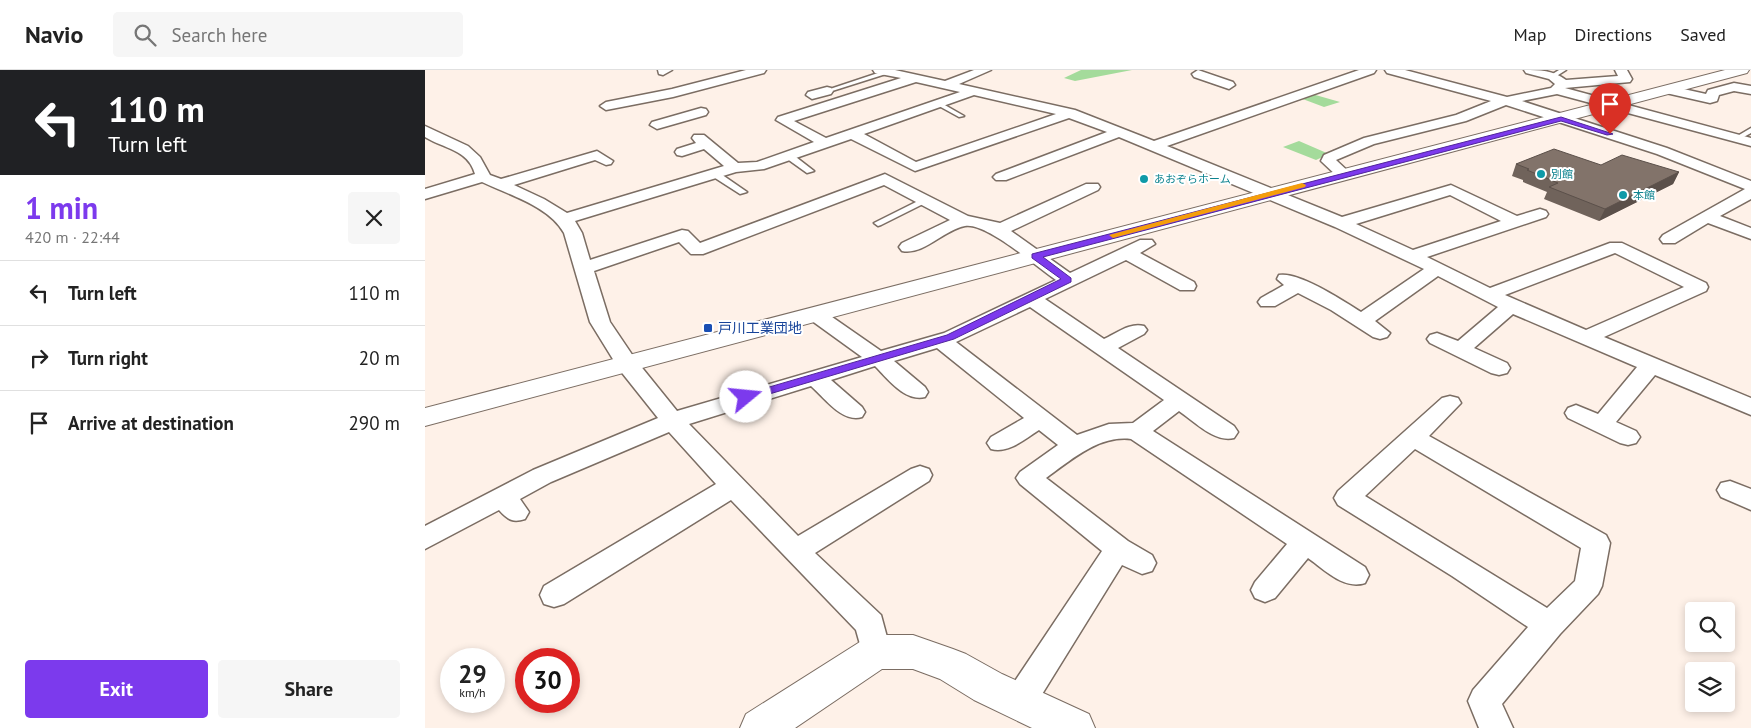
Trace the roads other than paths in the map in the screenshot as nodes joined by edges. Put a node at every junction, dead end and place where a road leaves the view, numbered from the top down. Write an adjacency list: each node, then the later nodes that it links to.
1 (760, 70): 20 (street)
2 (985, 70): 13 (street)
3 (1371, 70): 16 (street)
4 (1391, 70): 9 (street)
5 (1530, 70): 12 (street)
6 (1621, 70): 12 (street)
7 (1742, 70): 17 (street)
8 (883, 71): 11 (street); 15 (lane)
9 (1407, 72): 24 (street)
10 (1198, 73): 14 (street)
11 (916, 78): 13 (street); 23 (street)
12 (1559, 80): 24 (street); 26 (street)
13 (948, 84): 19 (street)
14 (1229, 85)
15 (827, 90): 21 (street); 23 (lane)
16 (1314, 90): 22 (street); 38 (street)
17 (1670, 90): 18 (street); 26 (street)
18 (1751, 90)
19 (973, 91): 25 (street); 28 (street)
20 (673, 93): 27 (street); 31 (street)
21 (812, 95)
22 (1332, 96)
23 (850, 100): 37 (street)
24 (1507, 101): 30 (street); 45 (street)
25 (941, 104): 29 (lane); 35 (street)
26 (1615, 104): 30 (street); 36 (street)
27 (606, 106)
28 (1070, 113): 34 (street); 35 (street)
29 (961, 116)
30 (1561, 119): 45 (street); 49 (street)
31 (657, 124)
32 (425, 130): 46 (street)
33 (1751, 130): 36 (lane)
34 (1119, 132): 38 (street); 47 (street)
35 (855, 135): 37 (street)
36 (1745, 140)
37 (827, 144): 40 (street)
38 (1154, 146): 54 (street)
39 (682, 152): 42 (street)
40 (789, 156): 42 (street); 43 (lane)
41 (606, 161): 48 (street)
42 (735, 168): 44 (street)
43 (810, 171)
44 (715, 174): 51 (lane); 58 (street)
45 (1343, 174): 54 (street)
46 (483, 177): 48 (street); 53 (street)
47 (1001, 177)
48 (502, 184): 58 (street)
49 (1751, 186)
50 (1092, 187): 63 (street)
51 (743, 192)
52 (1751, 192): 57 (street)
53 (425, 194)
54 (1271, 194): 62 (street); 69 (street)
55 (925, 201): 59 (street); 60 (lane); 72 (street)
56 (1541, 214): 61 (street)
57 (1707, 217): 64 (street); 65 (street)
58 (565, 219): 72 (street)
59 (963, 220): 63 (street); 67 (street)
60 (878, 222)
61 (1516, 222): 62 (street); 70 (street)
62 (1341, 223): 70 (street)
63 (999, 230): 69 (street)
64 (1751, 234)
65 (1669, 239)
66 (1146, 244): 68 (street)
67 (908, 247)
68 (1126, 253): 73 (street); 74 (street)
69 (1036, 256): 73 (street); 79 (street)
70 (1412, 256): 71 (street)
71 (1437, 268): 75 (street); 80 (street)
72 (583, 269): 89 (street)
73 (1068, 280): 76 (street)
74 (1187, 286)
75 (1489, 295): 78 (street); 83 (street)
76 (1030, 298): 85 (street); 86 (street)
77 (1268, 302): 80 (street)
78 (1511, 306): 83 (street); 87 (street)
79 (815, 314): 88 (street); 89 (street)
80 (1359, 322): 82 (street)
81 (1137, 330): 86 (street)
82 (1380, 333)
83 (1586, 338): 90 (street)
84 (1437, 339): 87 (street)
85 (941, 341): 88 (street); 100 (street)
86 (1103, 348): 94 (street)
87 (1460, 350): 91 (street)
88 (879, 359): 92 (street); 93 (street)
89 (627, 364): 99 (street); 101 (street)
90 (1649, 366): 96 (street); 102 (street)
91 (1499, 368)
92 (816, 378): 97 (street); 101 (street)
93 (917, 392)
94 (1179, 400): 103 (street); 104 (street)
95 (1450, 402): 105 (street)
96 (1751, 407)
97 (855, 412)
98 (1576, 413): 102 (street)
99 (425, 417)
100 (1041, 419): 107 (street); 108 (street)
101 (673, 421): 110 (street); 111 (street)
102 (1601, 425): 106 (street)
103 (1137, 432): 108 (street); 112 (street)
104 (1226, 432)
105 (1413, 436): 119 (street); 119 (street)
106 (1628, 437)
107 (999, 443)
108 (1075, 446): 113 (street)
109 (920, 475): 114 (street)
110 (733, 486): 114 (street); 118 (street)
111 (425, 538)
112 (1304, 544): 116 (street); 117 (street)
113 (1119, 549): 115 (street); 121 (street)
114 (795, 552): 120 (street)
115 (1142, 563)
116 (1355, 575)
117 (1265, 590)
118 (554, 595)
119 (1549, 625): 124 (street)
120 (876, 652): 121 (street); 122 (street)
121 (1020, 701): 123 (street)
122 (759, 728)
123 (1075, 728)
124 (1496, 728)

